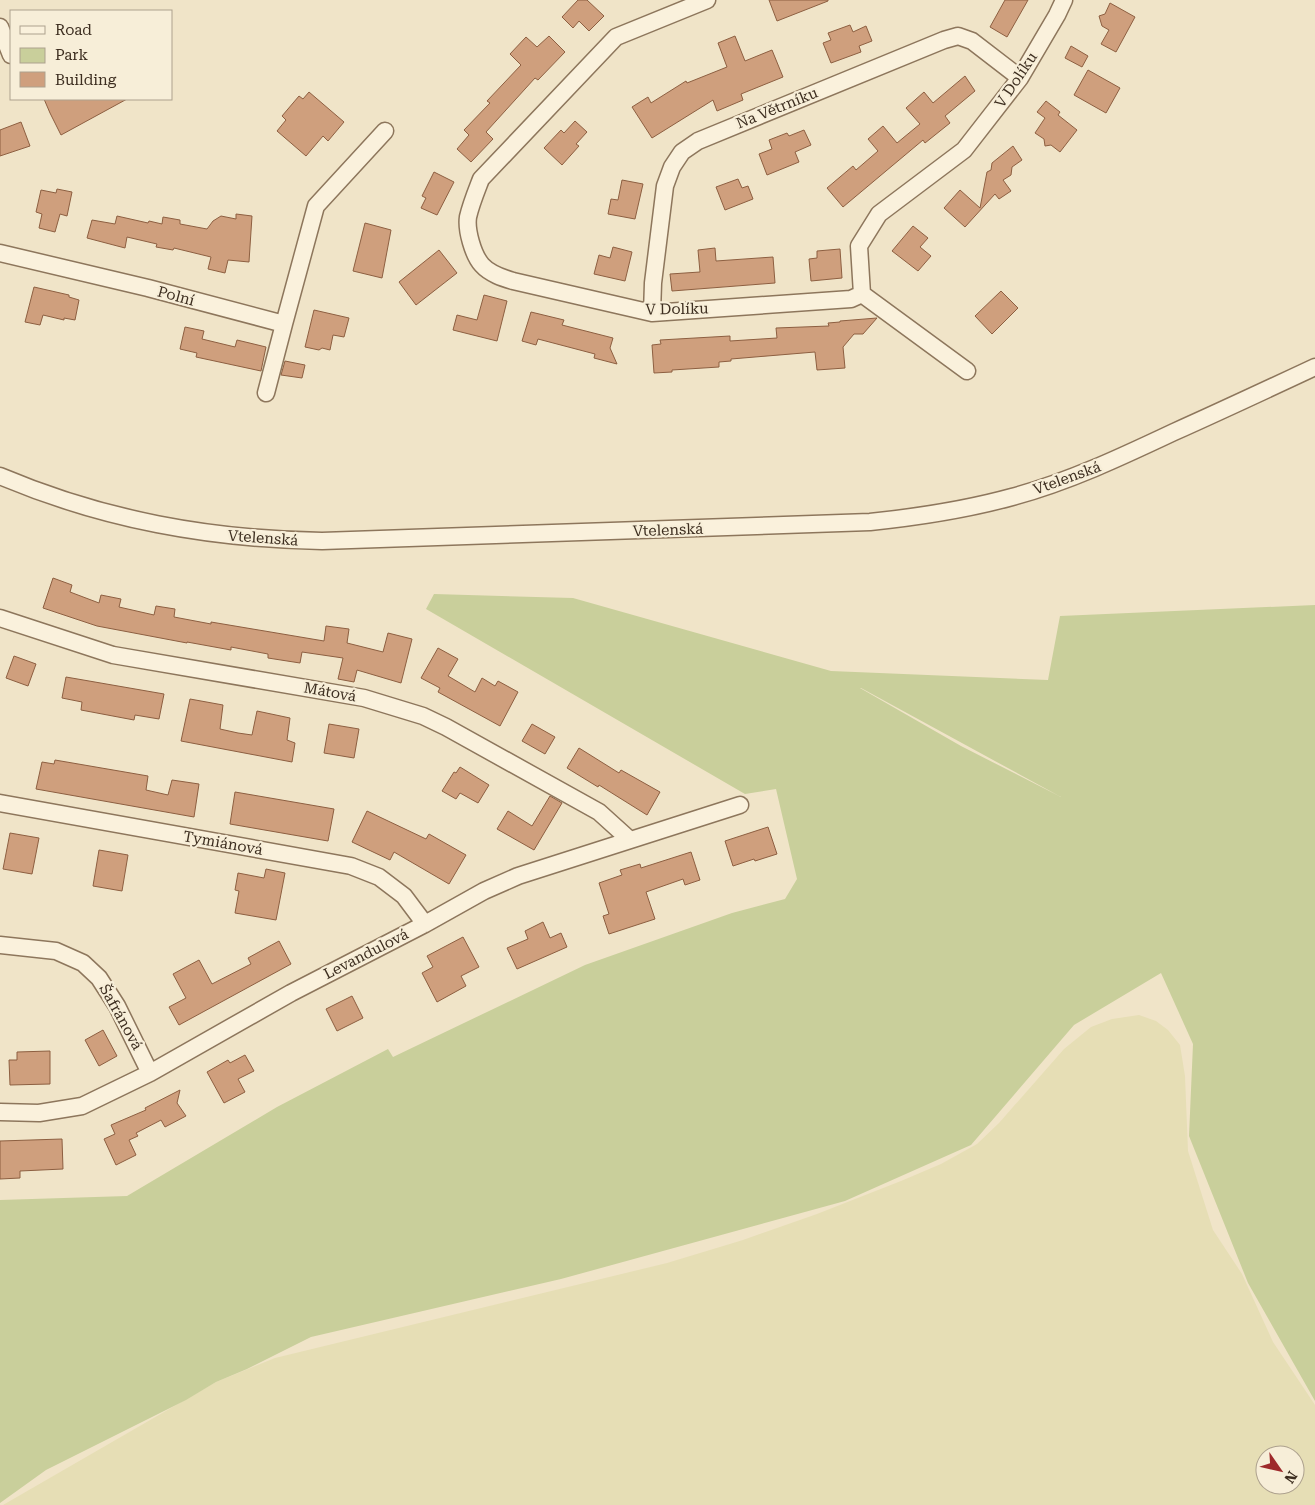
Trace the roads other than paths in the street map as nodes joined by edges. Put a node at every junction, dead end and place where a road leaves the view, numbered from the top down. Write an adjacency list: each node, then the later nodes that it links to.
1 (707, 0): 9 (street, V Dolíku)
2 (1064, 0): 5 (street, V Dolíku)
3 (0, 27): 4 (street)
4 (10, 52)
5 (1020, 78): 8 (street, V Dolíku); 9 (street, Na Větrníku)
6 (386, 131): 10 (street)
7 (0, 253): 10 (street, Polní)
8 (862, 294): 9 (street, V Dolíku); 12 (street)
9 (652, 313)
10 (284, 324): 13 (street)
11 (1315, 368): 14 (street, Vtelenská)
12 (968, 371)
13 (266, 393)
14 (0, 476)
15 (0, 618): 18 (street, Mátová)
16 (0, 803): 19 (street, Tymiánová)
17 (740, 805): 18 (street, Levandulová)
18 (630, 840): 19 (street, Levandulová)
19 (425, 924): 21 (street, Levandulová)
20 (0, 945): 21 (street, Šafránová)
21 (150, 1073): 22 (street, Levandulová)
22 (0, 1112)

